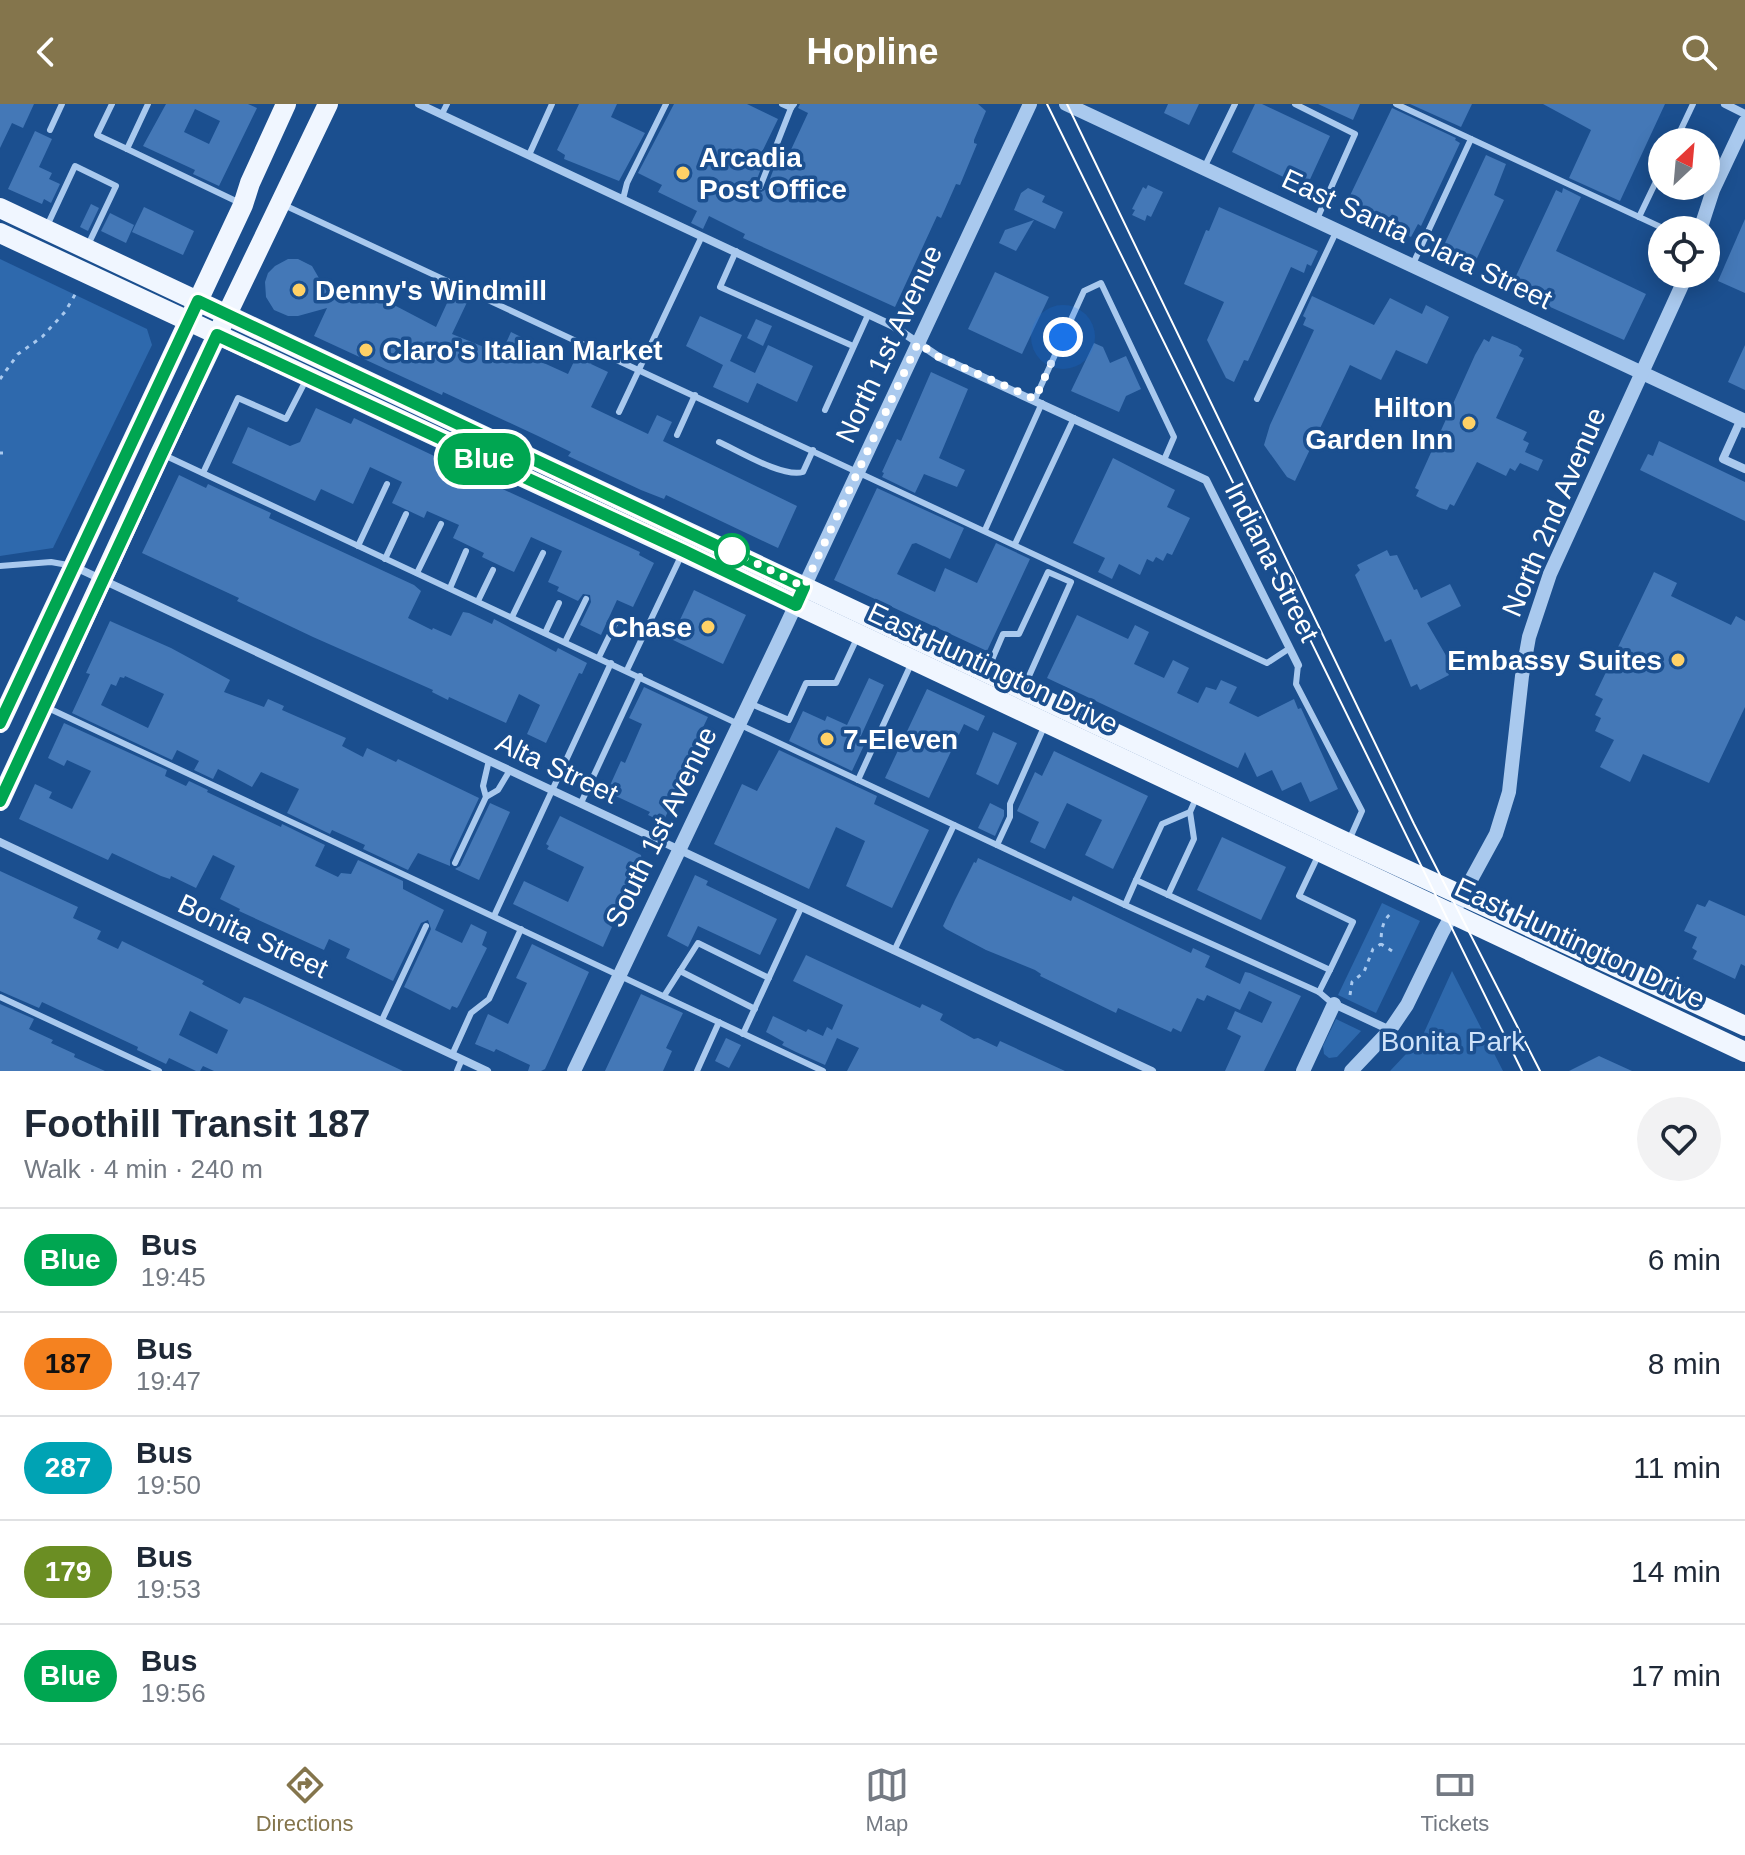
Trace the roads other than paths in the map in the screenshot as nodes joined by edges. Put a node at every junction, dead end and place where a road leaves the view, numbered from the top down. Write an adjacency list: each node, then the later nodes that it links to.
1 (62, 104): 23 (lane)
2 (112, 104): 25 (lane)
3 (148, 104): 25 (lane)
4 (286, 104): 32 (main road)
5 (328, 104): 31 (main road)
6 (419, 104): 19 (street)
7 (447, 104): 19 (lane)
8 (552, 104): 26 (lane)
9 (666, 104): 30 (lane)
10 (782, 104): 18 (lane)
11 (1030, 104): 51 (street, North 1st Avenue)
12 (1066, 104): 27 (street, East Santa Clara Street)
13 (1235, 104): 27 (lane)
14 (1295, 104): 36 (lane)
15 (1396, 104): 24 (lane)
16 (1693, 104): 22 (lane)
17 (1725, 104): 20 (street)
18 (792, 106): 28 (lane)
19 (442, 114): 26 (street)
20 (1745, 114)
21 (1745, 122): 34 (street)
22 (1682, 128)
23 (50, 130)
24 (1471, 139): 35 (lane); 44 (lane)
25 (127, 149): 32 (lane)
26 (529, 155): 30 (street)
27 (1204, 168): 36 (street, East Santa Clara Street)
28 (760, 187)
29 (1648, 198): 35 (lane)
30 (623, 199): 41 (street)
31 (281, 204): 47 (main road); 53 (lane)
32 (243, 205): 46 (main road)
33 (0, 208): 38 (main road, East Huntington Drive)
34 (1705, 216)
35 (1639, 217): 37 (lane)
36 (1316, 220): 39 (street, East Santa Clara Street)
37 (1648, 221)
38 (45, 229): 42 (main road, East Huntington Drive); 42 (lane)
39 (1337, 230): 44 (street, East Santa Clara Street); 57 (lane)
40 (0, 233): 49 (main road, East Huntington Drive)
41 (702, 236): 43 (street); 53 (lane)
42 (87, 249): 46 (main road, East Huntington Drive)
43 (736, 251): 48 (street); 52 (lane)
44 (1412, 266): 54 (street, East Santa Clara Street)
45 (1681, 288): 54 (street, North 2nd Avenue)
46 (198, 301): 47 (main road, East Huntington Drive); 49 (main road)
47 (228, 314): 50 (main road); 87 (main road, East Huntington Drive)
48 (868, 315): 51 (street); 52 (lane)
49 (189, 322): 50 (main road, East Huntington Drive); 82 (main road)
50 (217, 335): 55 (main road, East Huntington Drive); 66 (main road)
51 (918, 343): 58 (street); 69 (street, North 1st Avenue)
52 (853, 346): 59 (lane)
53 (639, 369): 56 (lane); 60 (lane)
54 (1643, 373): 62 (street, East Santa Clara Street); 127 (street, North 2nd Avenue)
55 (308, 377): 70 (lane); 78 (main road, East Huntington Drive)
56 (695, 395): 63 (lane); 65 (lane)
57 (1257, 399)
58 (1038, 401): 61 (street); 67 (lane); 74 (lane)
59 (825, 410)
60 (619, 412)
61 (1074, 418): 67 (street); 75 (lane)
62 (1743, 420): 68 (street)
63 (677, 435)
64 (719, 442): 65 (lane)
65 (813, 450): 69 (lane)
66 (160, 454): 70 (lane); 85 (main road)
67 (1164, 460): 96 (street, Indiana Street)
68 (1745, 469)
69 (859, 471): 74 (lane); 87 (street, North 1st Avenue)
70 (203, 473): 76 (lane)
71 (387, 484): 76 (lane)
72 (406, 514): 80 (lane)
73 (441, 524): 84 (lane)
74 (985, 530): 75 (lane)
75 (1015, 544): 96 (lane)
76 (358, 546): 80 (lane)
77 (466, 551): 86 (lane)
78 (684, 551): 87 (main road, East Huntington Drive); 102 (lane)
79 (543, 553): 91 (lane)
80 (385, 559): 84 (lane)
81 (0, 566): 82 (lane)
82 (73, 566): 85 (street, Alta Street); 107 (main road)
83 (493, 570): 89 (lane)
84 (417, 573): 86 (lane)
85 (103, 580): 106 (main road); 110 (street, Alta Street)
86 (450, 588): 89 (lane)
87 (800, 596): 94 (main road, East Huntington Drive); 100 (main road, East Huntington Drive); 105 (street, South 1st Avenue)
88 (586, 599): 95 (lane)
89 (478, 601): 91 (lane)
90 (559, 603): 93 (lane)
91 (512, 617): 93 (lane)
92 (617, 620): 97 (lane)
93 (545, 633): 95 (lane)
94 (858, 635): 98 (main road, East Huntington Drive); 105 (lane)
95 (565, 642): 97 (lane)
96 (1290, 648): 101 (street, Indiana Street)
97 (599, 657): 99 (lane)
98 (912, 662): 109 (main road, East Huntington Drive); 112 (lane)
99 (611, 663): 102 (lane); 113 (lane)
100 (990, 664): 104 (main road, East Huntington Drive); 104 (lane)
101 (1298, 665): 120 (lane)
102 (627, 670): 103 (lane)
103 (640, 676): 108 (lane); 116 (lane)
104 (1026, 682): 120 (main road, East Huntington Drive)
105 (749, 703): 108 (street, South 1st Avenue)
106 (45, 706): 115 (main road); 131 (lane)
107 (0, 723)
108 (739, 724): 112 (lane); 122 (street, South 1st Avenue)
109 (1046, 724): 117 (main road, East Huntington Drive); 121 (lane)
110 (489, 760): 111 (street, Alta Street); 114 (lane)
111 (510, 770): 113 (street, Alta Street); 114 (lane)
112 (858, 780): 118 (lane)
113 (551, 789): 116 (street, Alta Street); 131 (lane)
114 (486, 797): 124 (lane)
115 (0, 801)
116 (581, 803): 122 (street, Alta Street)
117 (1194, 803): 123 (main road, East Huntington Drive); 125 (lane); 126 (lane)
118 (954, 825): 121 (lane); 134 (lane)
119 (0, 842): 144 (street, Bonita Street)
120 (1348, 843): 127 (main road, East Huntington Drive)
121 (997, 845): 128 (lane)
122 (678, 850): 129 (street, Alta Street); 137 (street, South 1st Avenue)
123 (1320, 853): 130 (main road, East Huntington Drive); 135 (lane)
124 (455, 863)
125 (1136, 880): 126 (lane); 128 (lane)
126 (1168, 895): 135 (lane)
127 (1463, 895): 130 (street, North 2nd Avenue); 146 (main road, East Huntington Drive)
128 (1125, 905): 139 (lane)
129 (801, 908): 134 (street, Alta Street); 138 (lane)
130 (1452, 914): 147 (street, North 2nd Avenue); 149 (main road, East Huntington Drive)
131 (494, 916): 133 (lane)
132 (426, 926): 144 (lane)
133 (521, 929): 137 (lane); 150 (lane)
134 (894, 951): 157 (street, Alta Street)
135 (1330, 970): 139 (lane)
136 (680, 971): 138 (lane); 140 (lane); 143 (lane)
137 (620, 975): 140 (lane); 154 (street, South 1st Avenue)
138 (769, 978): 143 (lane)
139 (1319, 992): 142 (lane)
140 (664, 996): 145 (lane)
141 (0, 997): 151 (lane)
142 (1334, 1004): 147 (street); 158 (street)
143 (755, 1009): 148 (lane)
144 (382, 1020): 150 (street, Bonita Street)
145 (719, 1022): 148 (lane); 155 (lane)
146 (1745, 1026)
147 (1390, 1030): 159 (street, North 2nd Avenue)
148 (743, 1034): 156 (lane)
149 (1745, 1052)
150 (457, 1057): 152 (lane); 153 (street, Bonita Street)
151 (159, 1071)
152 (457, 1071)
153 (487, 1071)
154 (574, 1071)
155 (697, 1071)
156 (823, 1071)
157 (1152, 1071)
158 (1303, 1071)
159 (1351, 1071)

